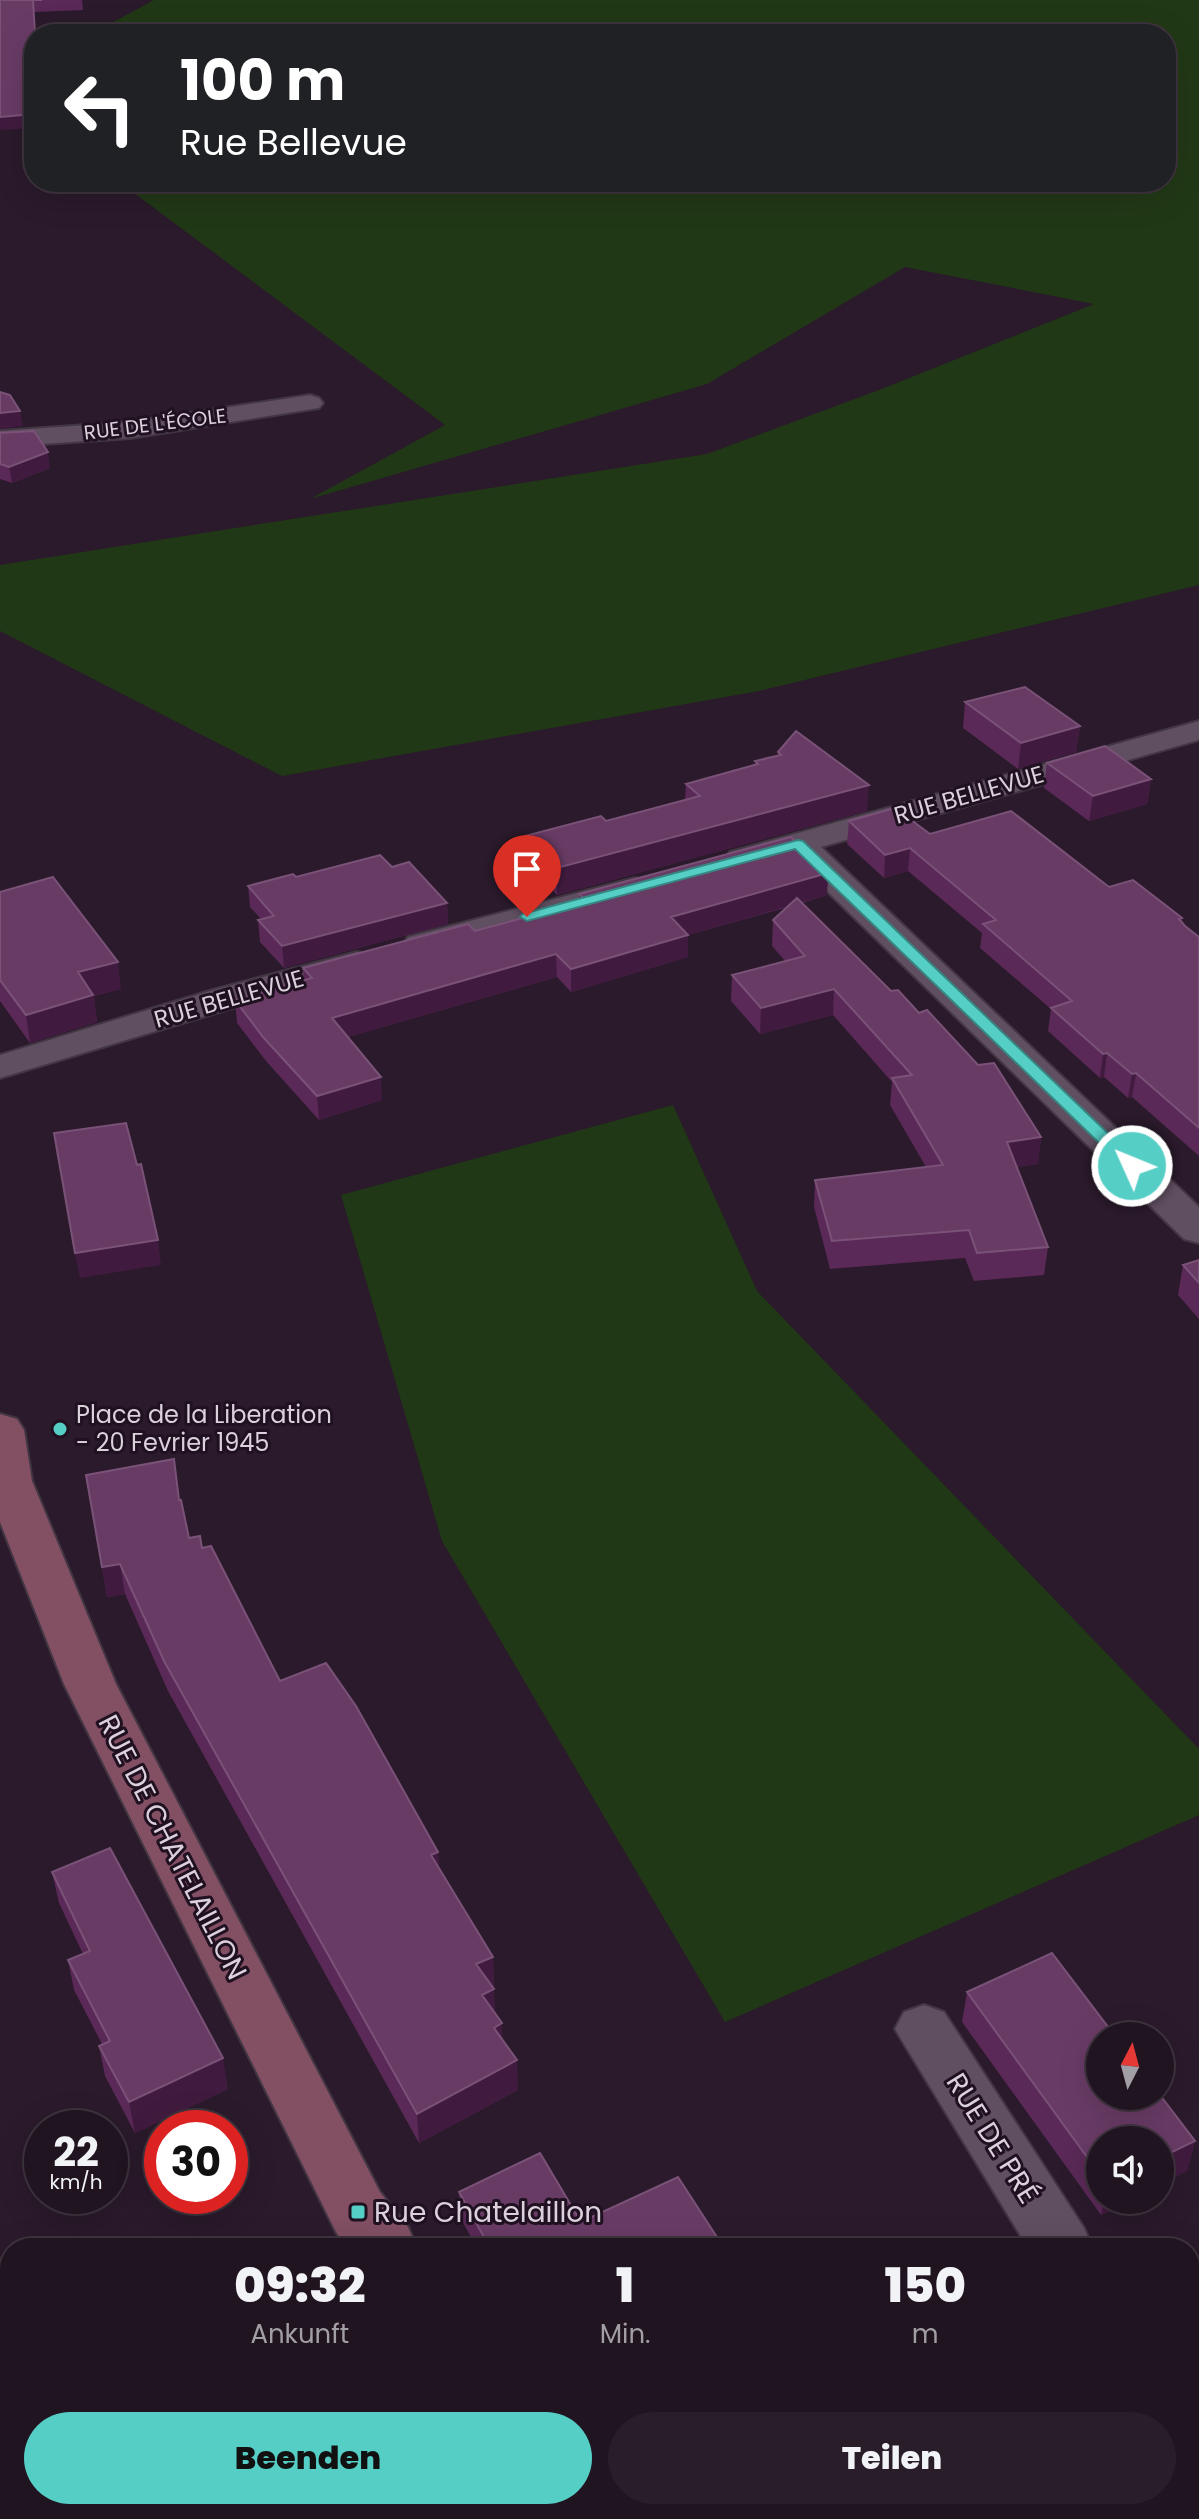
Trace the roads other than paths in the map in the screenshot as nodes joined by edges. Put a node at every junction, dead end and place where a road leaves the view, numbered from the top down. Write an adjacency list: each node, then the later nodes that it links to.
1 (310, 403): 2 (street, RUE DE L'ÉCOLE)
2 (0, 439)
3 (1199, 730): 4 (street, RUE BELLEVUE)
4 (798, 844): 5 (street, RUE BELLEVUE); 8 (street)
5 (708, 868)
6 (663, 880): 7 (street, RUE BELLEVUE)
7 (0, 1067)
8 (1199, 1230)
9 (0, 1430): 11 (main road, RUE DE CHATELAILLON)
10 (924, 2029): 12 (street, RUE DE PRÉ)
11 (378, 2238)
12 (1056, 2238)

